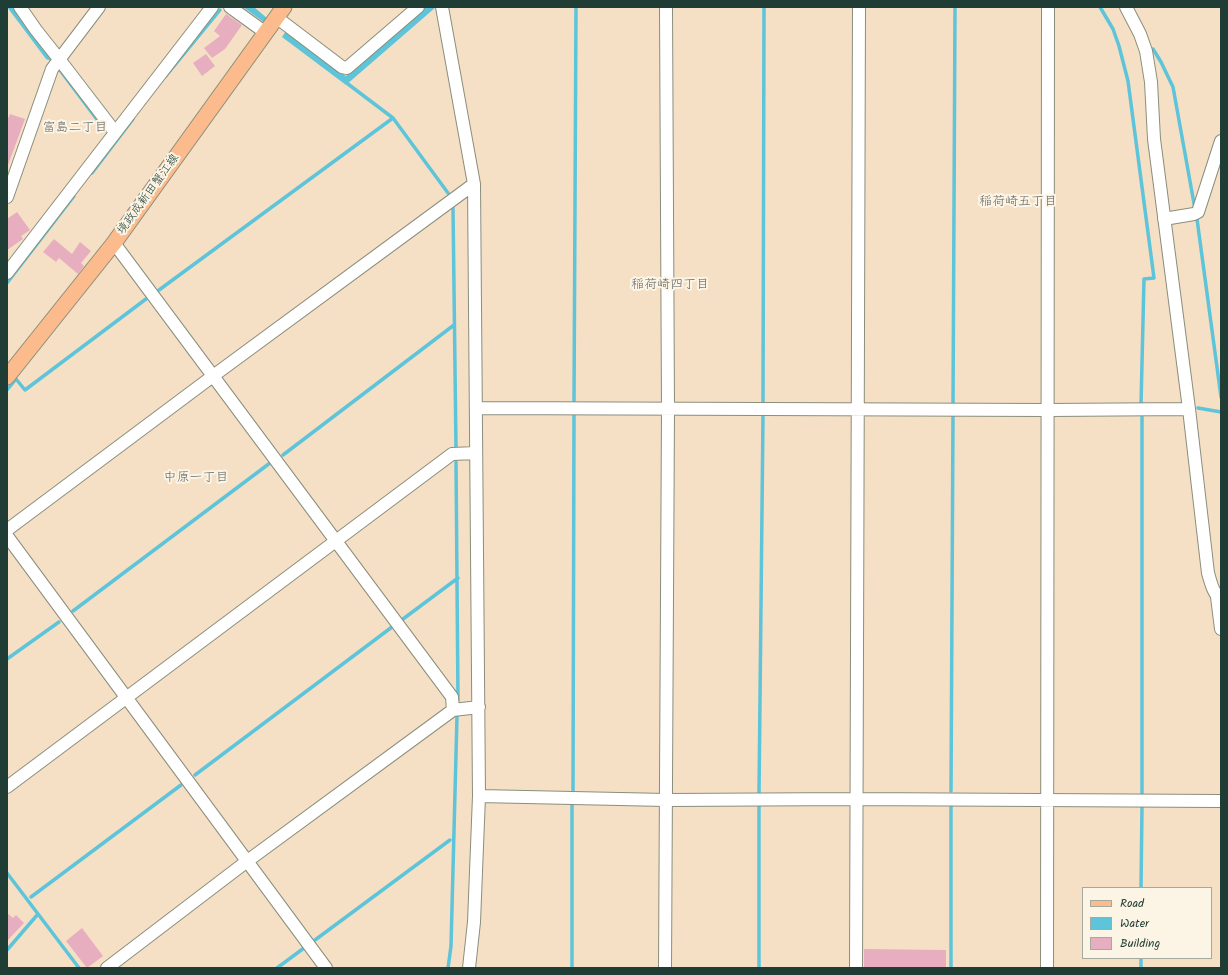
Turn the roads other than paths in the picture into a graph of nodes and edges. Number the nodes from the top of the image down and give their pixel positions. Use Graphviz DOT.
graph roads {
  1 [pos="20,7"];
  2 [pos="99,7"];
  3 [pos="212,7"];
  4 [pos="230,7"];
  5 [pos="418,7"];
  6 [pos="442,7"];
  7 [pos="666,7"];
  8 [pos="859,7"];
  9 [pos="1048,7"];
  10 [pos="1126,7"];
  11 [pos="280,12"];
  12 [pos="266,33"];
  13 [pos="57,63"];
  14 [pos="115,132"];
  15 [pos="1221,141"];
  16 [pos="474,184"];
  17 [pos="7,197"];
  18 [pos="1164,219"];
  19 [pos="114,243"];
  20 [pos="7,273"];
  21 [pos="213,376"];
  22 [pos="7,377"];
  23 [pos="476,408"];
  24 [pos="668,408"];
  25 [pos="858,409"];
  26 [pos="1189,409"];
  27 [pos="1048,410"];
  28 [pos="476,453"];
  29 [pos="7,530"];
  30 [pos="7,536"];
  31 [pos="335,540"];
  32 [pos="1219,598"];
  33 [pos="1221,629"];
  34 [pos="128,698"];
  35 [pos="479,707"];
  36 [pos="452,710"];
  37 [pos="7,788"];
  38 [pos="479,796"];
  39 [pos="856,799"];
  40 [pos="666,800"];
  41 [pos="1046,801"];
  42 [pos="1221,801"];
  43 [pos="246,862"];
  44 [pos="107,968"];
  45 [pos="326,968"];
  46 [pos="469,968"];
  47 [pos="666,968"];
  48 [pos="856,968"];
  49 [pos="1047,968"];
  1 -- 13 [label="street"];
  2 -- 13 [label="street"];
  3 -- 14 [label="street"];
  4 -- 12 [label="street"];
  5 -- 11 [label="street"];
  6 -- 16 [label="street"];
  7 -- 24 [label="street"];
  8 -- 25 [label="street"];
  9 -- 27 [label="street"];
  10 -- 18 [label="street"];
  11 -- 12 [label="main road, 境政成新田蟹江線"];
  12 -- 19 [label="main road, 境政成新田蟹江線"];
  13 -- 14 [label="street"];
  13 -- 17 [label="street"];
  14 -- 20 [label="street"];
  15 -- 18 [label="street"];
  16 -- 21 [label="street"];
  16 -- 23 [label="street"];
  18 -- 26 [label="street"];
  19 -- 21 [label="street"];
  19 -- 22 [label="main road, 境政成新田蟹江線"];
  21 -- 29 [label="street"];
  21 -- 31 [label="street"];
  23 -- 24 [label="street"];
  23 -- 28 [label="street"];
  24 -- 25 [label="street"];
  24 -- 40 [label="street"];
  25 -- 27 [label="street"];
  25 -- 39 [label="street"];
  26 -- 27 [label="street"];
  26 -- 32 [label="street"];
  27 -- 41 [label="street"];
  28 -- 31 [label="street"];
  28 -- 35 [label="street"];
  30 -- 34 [label="street"];
  31 -- 34 [label="street"];
  31 -- 36 [label="street"];
  32 -- 33 [label="street"];
  34 -- 37 [label="street"];
  34 -- 43 [label="street"];
  35 -- 36 [label="street"];
  35 -- 38 [label="street"];
  36 -- 43 [label="street"];
  38 -- 40 [label="street"];
  38 -- 46 [label="street"];
  39 -- 40 [label="street"];
  39 -- 41 [label="street"];
  39 -- 48 [label="street"];
  40 -- 47 [label="street"];
  41 -- 42 [label="street"];
  41 -- 49 [label="street"];
  43 -- 44 [label="street"];
  43 -- 45 [label="street"];
}
